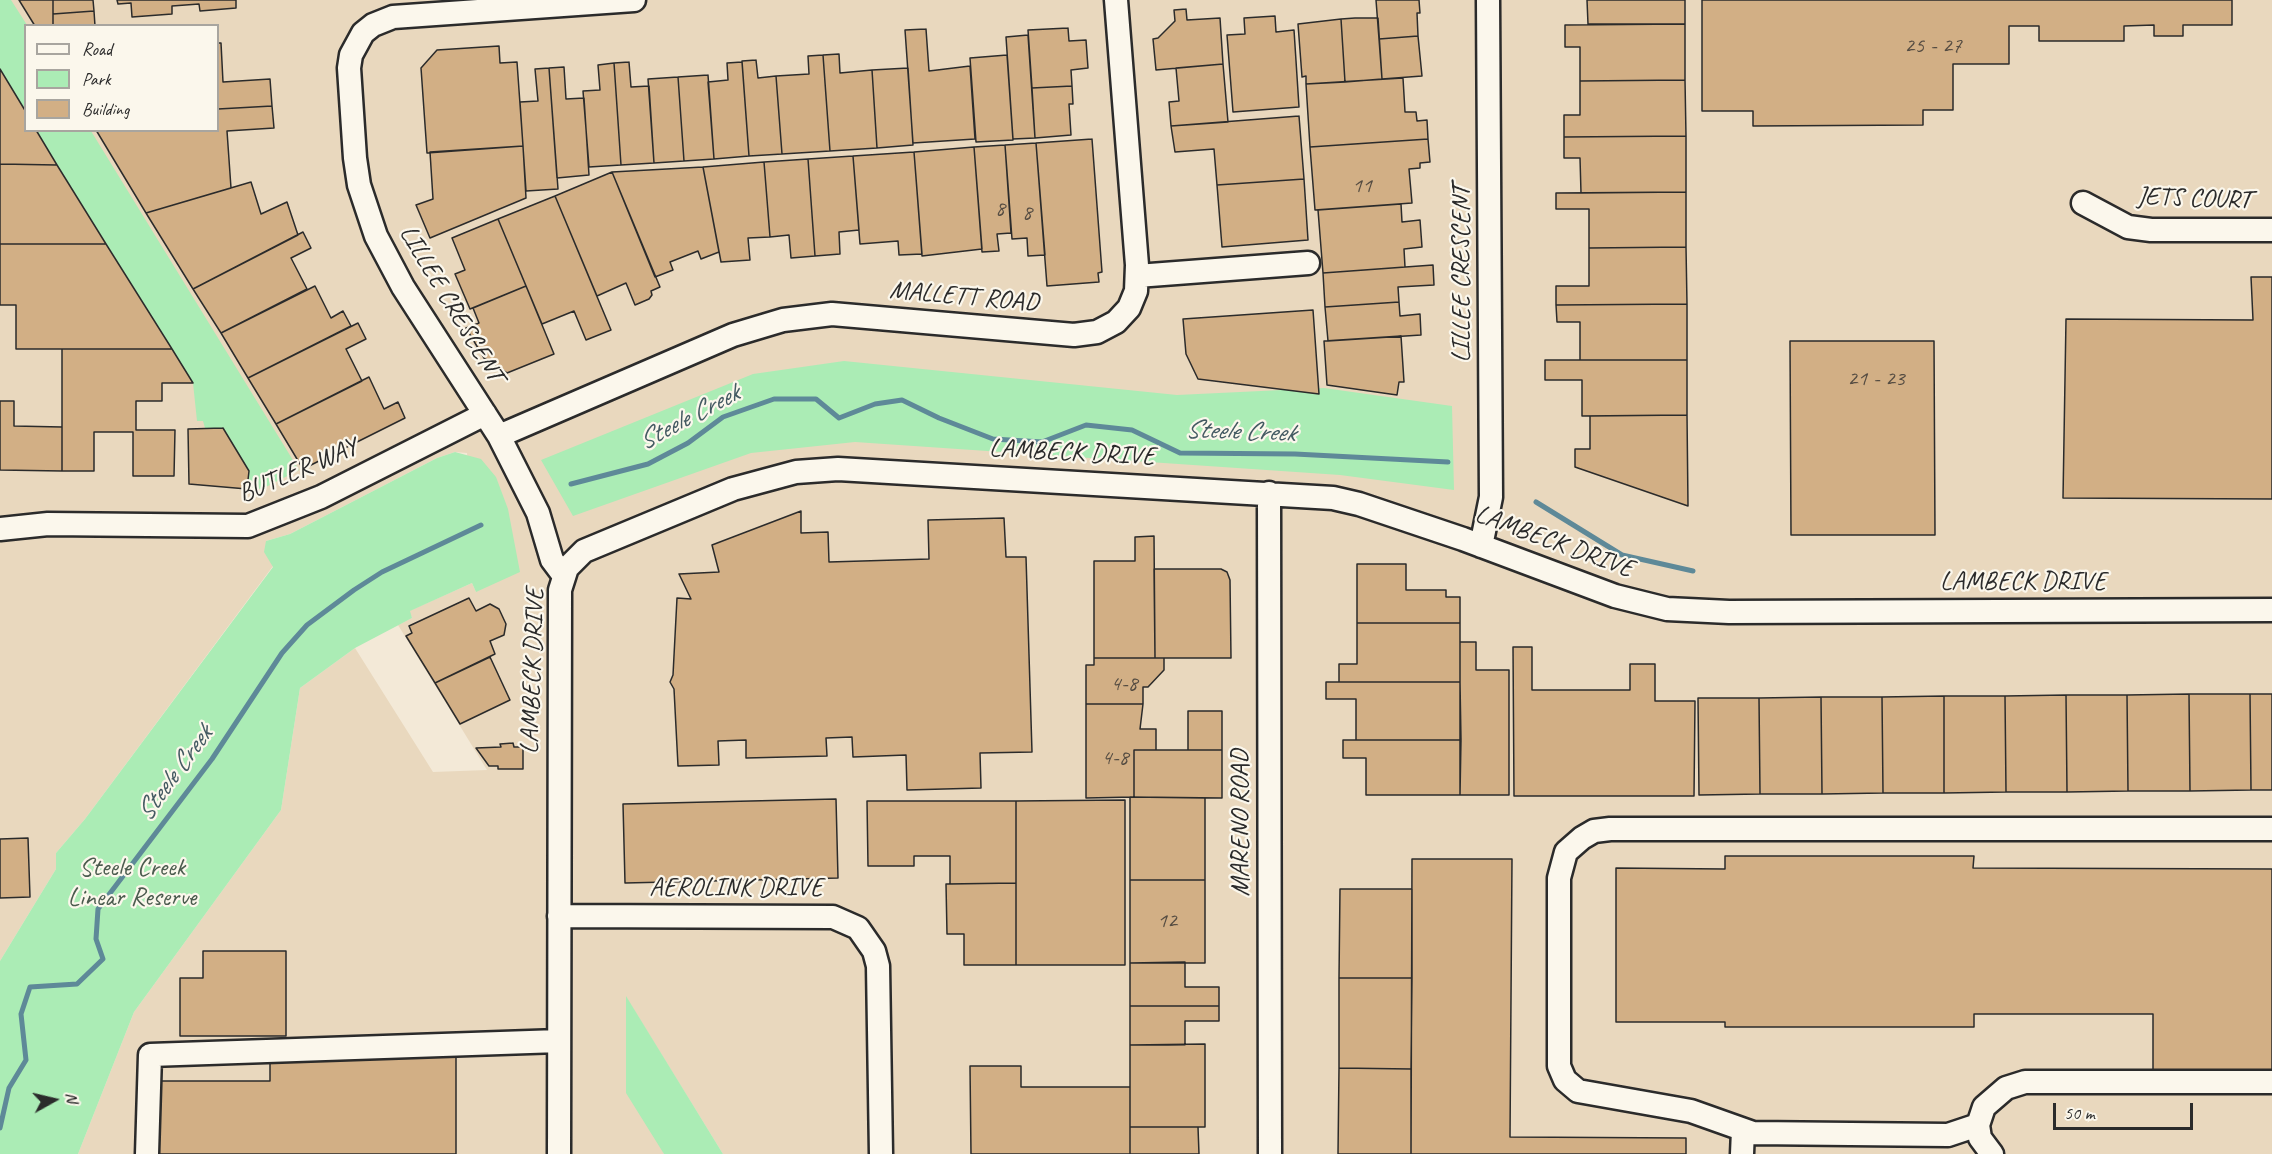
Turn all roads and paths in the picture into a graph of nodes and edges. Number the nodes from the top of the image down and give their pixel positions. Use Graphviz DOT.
graph roads {
  1 [pos="634,0"];
  2 [pos="1116,0"];
  3 [pos="1488,0"];
  4 [pos="2083,203"];
  5 [pos="2272,230"];
  6 [pos="1308,263"];
  7 [pos="1137,276"];
  8 [pos="485,414"];
  9 [pos="499,436"];
  10 [pos="1269,493"];
  11 [pos="0,516"];
  12 [pos="48,524"];
  13 [pos="0,529"];
  14 [pos="1481,546"];
  15 [pos="564,576"];
  16 [pos="2272,610"];
  17 [pos="2272,829"];
  18 [pos="559,916"];
  19 [pos="559,1041"];
  20 [pos="2272,1082"];
  21 [pos="1978,1125"];
  22 [pos="1743,1130"];
  23 [pos="147,1154"];
  24 [pos="560,1154"];
  25 [pos="881,1154"];
  26 [pos="1270,1154"];
  27 [pos="1742,1154"];
  28 [pos="1992,1154"];
  1 -- 8 [label="street, LILLEE CRESCENT"];
  2 -- 7 [label="street, MALLETT ROAD"];
  3 -- 14 [label="street, LILLEE CRESCENT"];
  4 -- 5 [label="street, JETS COURT"];
  6 -- 7 [label="street"];
  7 -- 9 [label="street, MALLETT ROAD"];
  8 -- 9 [label="street, LILLEE CRESCENT"];
  8 -- 12 [label="street, BUTLER WAY"];
  9 -- 15 [label="street, LILLEE CRESCENT"];
  10 -- 14 [label="street, LAMBECK DRIVE"];
  10 -- 15 [label="street, LAMBECK DRIVE"];
  10 -- 26 [label="street, MARENO ROAD"];
  11 -- 12 [label="street, BUTLER WAY"];
  12 -- 13 [label="street, BUTLER WAY"];
  14 -- 16 [label="street, LAMBECK DRIVE"];
  15 -- 18 [label="street, LAMBECK DRIVE"];
  17 -- 22 [label="street"];
  18 -- 19 [label="street, LAMBECK DRIVE"];
  18 -- 25 [label="street, AEROLINK DRIVE"];
  19 -- 23 [label="street"];
  19 -- 24 [label="street, LAMBECK DRIVE"];
  20 -- 21 [label="street"];
  21 -- 22 [label="street"];
  21 -- 28 [label="street"];
  22 -- 27 [label="street"];
}
